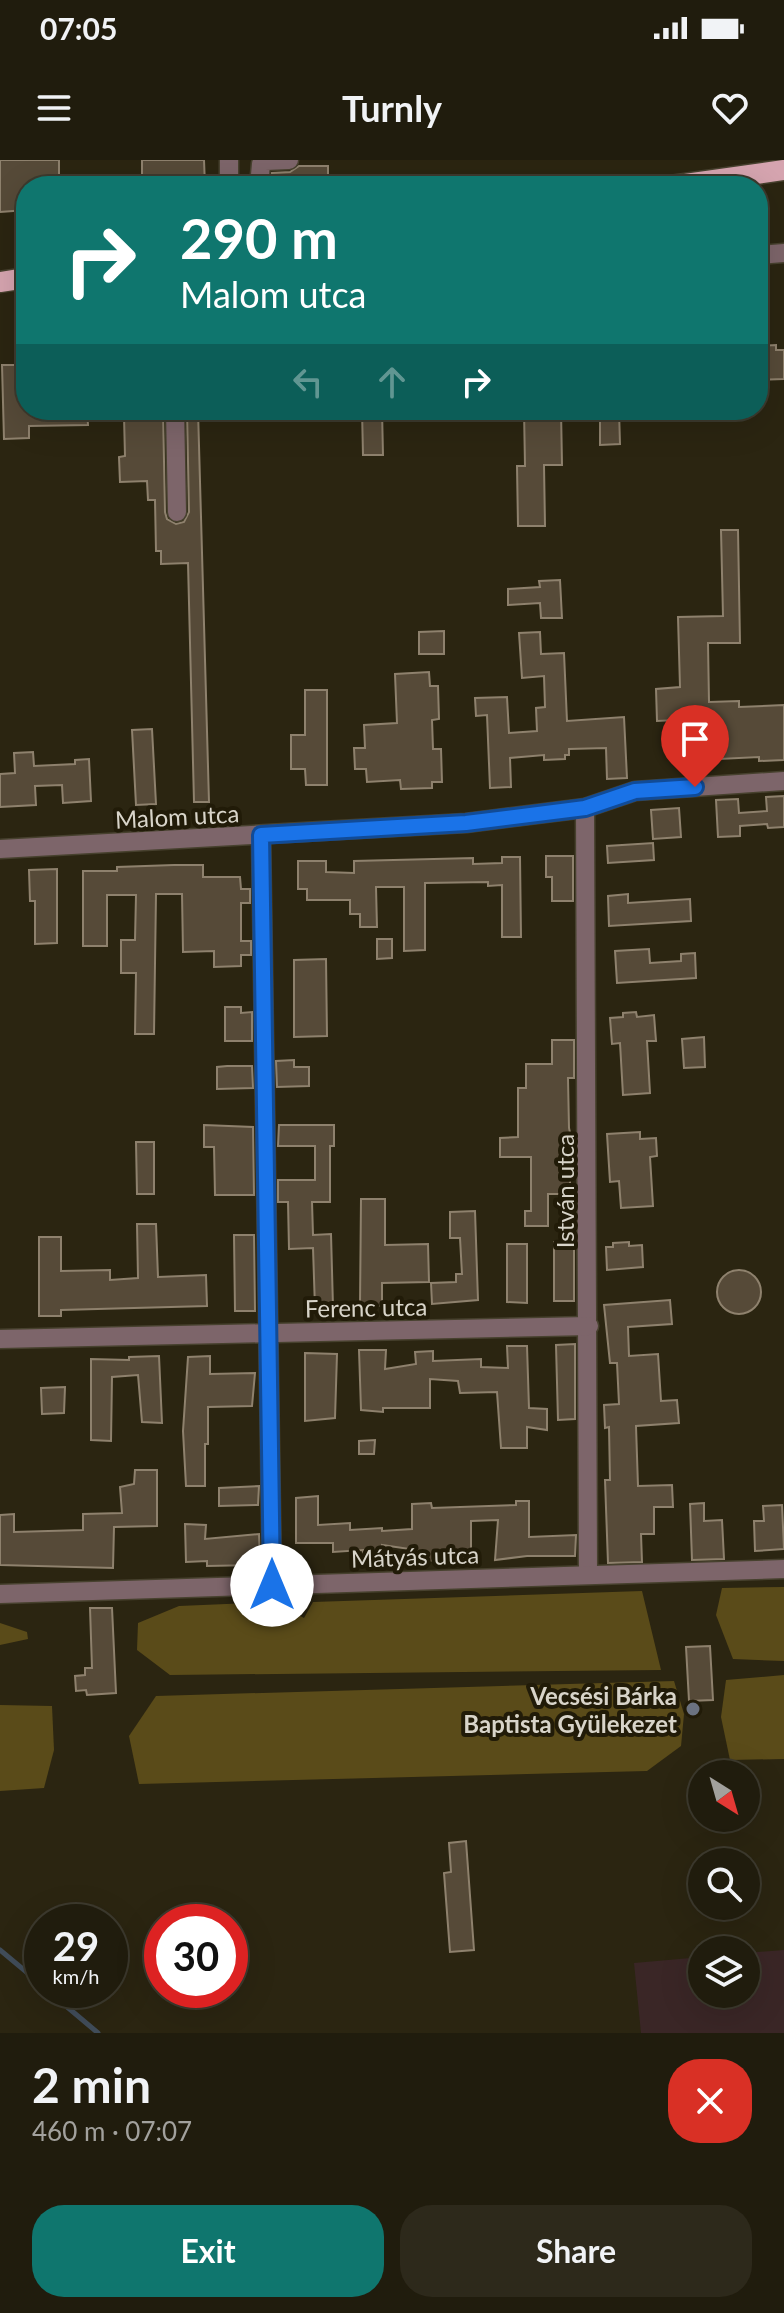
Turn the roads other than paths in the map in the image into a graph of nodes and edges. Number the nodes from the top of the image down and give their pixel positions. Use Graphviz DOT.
graph roads {
  1 [pos="289,160"];
  2 [pos="784,170"];
  3 [pos="260,176"];
  4 [pos="742,176"];
  5 [pos="175,420"];
  6 [pos="177,512"];
  7 [pos="784,781"];
  8 [pos="585,808"];
  9 [pos="261,835"];
  10 [pos="0,849"];
  11 [pos="589,1326"];
  12 [pos="270,1332"];
  13 [pos="0,1339"];
  14 [pos="784,1569"];
  15 [pos="588,1574"];
  16 [pos="272,1585"];
  17 [pos="0,1594"];
  1 -- 3 [label="street"];
  2 -- 4 [label="main road"];
  5 -- 6 [label="street"];
  7 -- 8 [label="street, Malom utca"];
  8 -- 9 [label="street, Malom utca"];
  8 -- 11 [label="street, István utca"];
  9 -- 10 [label="street, Malom utca"];
  9 -- 12 [label="street"];
  11 -- 12 [label="street, Ferenc utca"];
  11 -- 15 [label="street, István utca"];
  12 -- 13 [label="street, Ferenc utca"];
  12 -- 16 [label="street"];
  14 -- 15 [label="street, Mátyás utca"];
  15 -- 16 [label="street, Mátyás utca"];
  16 -- 17 [label="street, Mátyás utca"];
}
